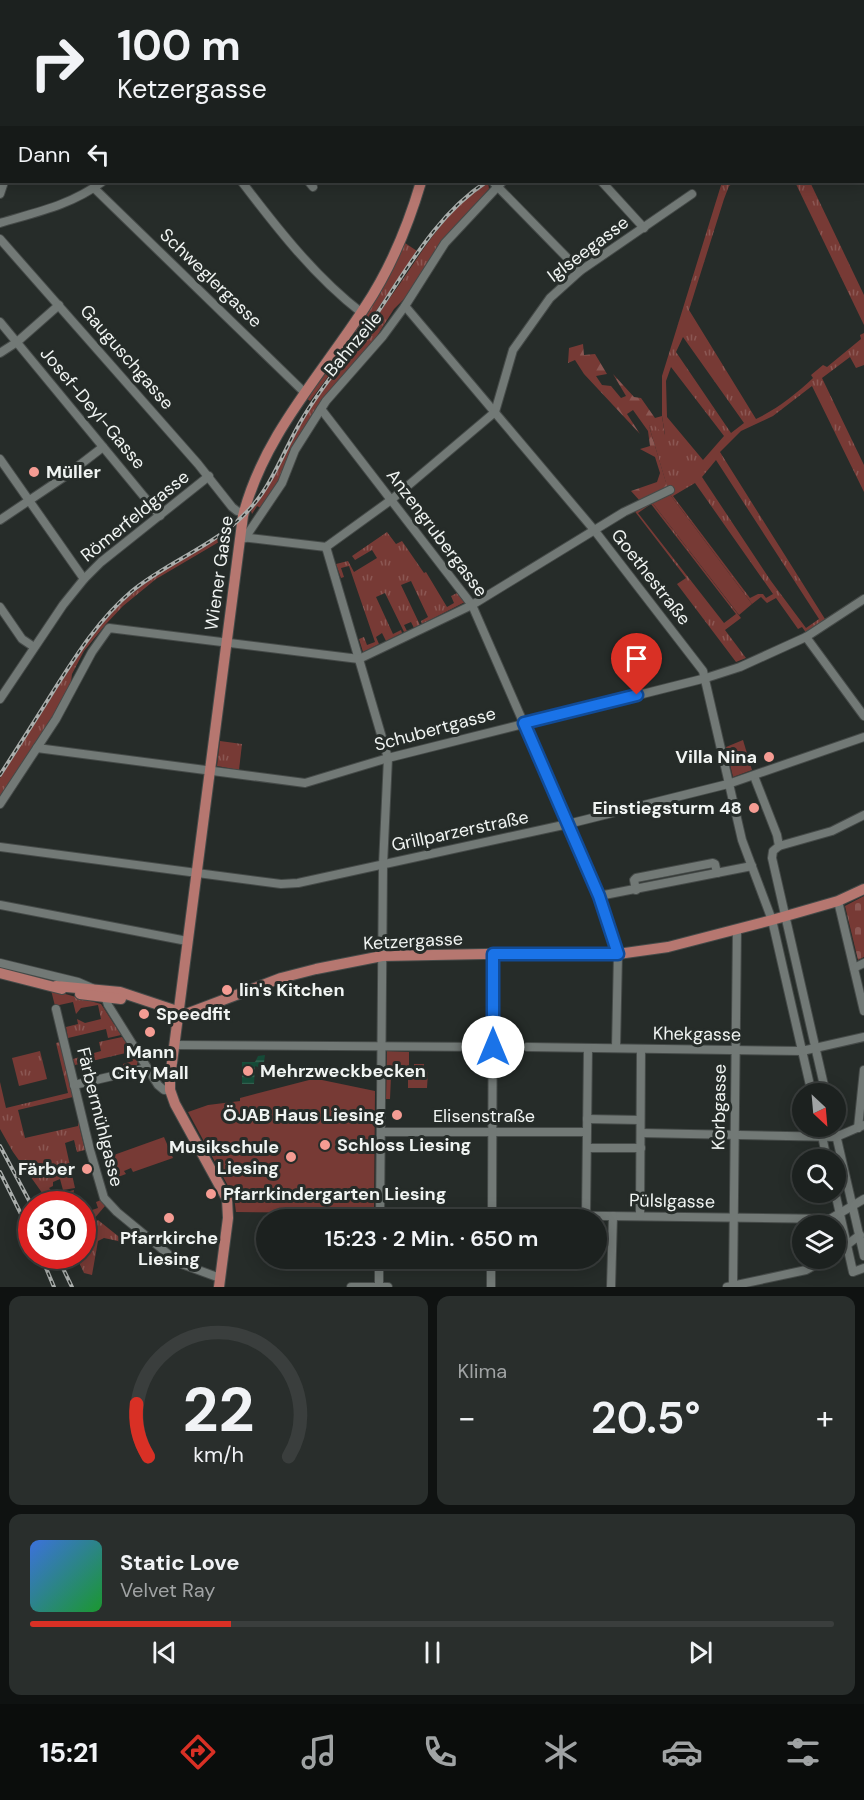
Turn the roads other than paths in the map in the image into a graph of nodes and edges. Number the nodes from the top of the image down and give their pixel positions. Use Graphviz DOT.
graph roads {
  1 [pos="101,183"];
  2 [pos="243,183"];
  3 [pos="421,183"];
  4 [pos="498,183"];
  5 [pos="603,183"];
  6 [pos="94,188"];
  7 [pos="692,194"];
  8 [pos="0,224"];
  9 [pos="644,228"];
  10 [pos="0,238"];
  11 [pos="580,271"];
  12 [pos="59,305"];
  13 [pos="405,306"];
  14 [pos="362,313"];
  15 [pos="0,322"];
  16 [pos="17,342"];
  17 [pos="0,353"];
  18 [pos="304,392"];
  19 [pos="321,409"];
  20 [pos="495,412"];
  21 [pos="103,447"];
  22 [pos="0,459"];
  23 [pos="209,477"];
  24 [pos="670,490"];
  25 [pos="29,500"];
  26 [pos="391,500"];
  27 [pos="245,509"];
  28 [pos="160,516"];
  29 [pos="0,520"];
  30 [pos="595,531"];
  31 [pos="243,537"];
  32 [pos="326,547"];
  33 [pos="84,579"];
  34 [pos="864,599"];
  35 [pos="472,605"];
  36 [pos="0,607"];
  37 [pos="806,637"];
  38 [pos="226,643"];
  39 [pos="34,647"];
  40 [pos="359,659"];
  41 [pos="706,678"];
  42 [pos="0,699"];
  43 [pos="864,716"];
  44 [pos="524,723"];
  45 [pos="864,737"];
  46 [pos="37,748"];
  47 [pos="388,758"];
  48 [pos="209,771"];
  49 [pos="754,776"];
  50 [pos="728,784"];
  51 [pos="0,804"];
  52 [pos="864,815"];
  53 [pos="568,824"];
  54 [pos="779,846"];
  55 [pos="0,847"];
  56 [pos="383,865"];
  57 [pos="752,866"];
  58 [pos="196,872"];
  59 [pos="864,889"];
  60 [pos="599,896"];
  61 [pos="838,901"];
  62 [pos="0,905"];
  63 [pos="785,917"];
  64 [pos="772,920"];
  65 [pos="737,929"];
  66 [pos="187,941"];
  67 [pos="493,954"];
  68 [pos="618,954"];
  69 [pos="382,956"];
  70 [pos="0,963"];
  71 [pos="864,963"];
  72 [pos="854,968"];
  73 [pos="0,973"];
  74 [pos="101,992"];
  75 [pos="56,1009"];
  76 [pos="864,1011"];
  77 [pos="178,1012"];
  78 [pos="864,1037"];
  79 [pos="174,1045"];
  80 [pos="381,1046"];
  81 [pos="493,1047"];
  82 [pos="527,1047"];
  83 [pos="588,1048"];
  84 [pos="616,1048"];
  85 [pos="641,1049"];
  86 [pos="815,1049"];
  87 [pos="736,1051"];
  88 [pos="802,1052"];
  89 [pos="147,1068"];
  90 [pos="864,1070"];
  91 [pos="809,1083"];
  92 [pos="823,1083"];
  93 [pos="74,1085"];
  94 [pos="166,1089"];
  95 [pos="587,1119"];
  96 [pos="640,1120"];
  97 [pos="861,1126"];
  98 [pos="381,1132"];
  99 [pos="491,1132"];
  100 [pos="587,1132"];
  101 [pos="641,1133"];
  102 [pos="846,1133"];
  103 [pos="735,1135"];
  104 [pos="792,1136"];
  105 [pos="822,1137"];
  106 [pos="836,1137"];
  107 [pos="586,1148"];
  108 [pos="640,1148"];
  109 [pos="825,1149"];
  110 [pos="864,1198"];
  111 [pos="837,1203"];
  112 [pos="852,1205"];
  113 [pos="380,1209"];
  114 [pos="492,1209"];
  115 [pos="586,1209"];
  116 [pos="839,1212"];
  117 [pos="607,1216"];
  118 [pos="613,1216"];
  119 [pos="640,1216"];
  120 [pos="733,1218"];
  121 [pos="860,1235"];
  122 [pos="848,1245"];
  123 [pos="864,1256"];
  124 [pos="864,1268"];
  125 [pos="379,1269"];
  126 [pos="491,1269"];
  127 [pos="808,1269"];
  128 [pos="220,1283"];
  129 [pos="379,1286"];
  130 [pos="730,1286"];
  131 [pos="351,1287"];
  132 [pos="388,1287"];
  133 [pos="491,1287"];
  134 [pos="611,1287"];
  1 -- 6 [label="street"];
  2 -- 14 [label="street"];
  3 -- 14 [label="main road, Wiener Gasse"];
  4 -- 11 [label="street"];
  4 -- 13 [label="street, Bahnzeile"];
  5 -- 9 [label="street"];
  6 -- 8 [label="street"];
  6 -- 18 [label="street, Schweglergasse"];
  7 -- 9 [label="street, Iglseegasse"];
  9 -- 11 [label="street, Iglseegasse"];
  10 -- 12 [label="street, Gauguschgasse"];
  11 -- 20 [label="street, Iglseegasse"];
  12 -- 16 [label="street"];
  12 -- 23 [label="street, Gauguschgasse"];
  13 -- 19 [label="street, Bahnzeile"];
  13 -- 20 [label="street, Goethestraße"];
  14 -- 18 [label="main road, Wiener Gasse"];
  15 -- 16 [label="street, Josef-Deyl-Gasse"];
  16 -- 17 [label="street"];
  16 -- 21 [label="street, Josef-Deyl-Gasse"];
  18 -- 27 [label="main road, Wiener Gasse"];
  19 -- 26 [label="street, Anzengrubergasse"];
  19 -- 31 [label="street, Bahnzeile"];
  20 -- 26 [label="street"];
  20 -- 30 [label="street, Goethestraße"];
  21 -- 25 [label="street"];
  21 -- 28 [label="street, Josef-Deyl-Gasse"];
  22 -- 25 [label="street"];
  23 -- 27 [label="street, Gauguschgasse"];
  23 -- 28 [label="street, Römerfeldgasse"];
  24 -- 30 [label="street"];
  25 -- 29 [label="street"];
  25 -- 33 [label="street"];
  26 -- 32 [label="street"];
  26 -- 35 [label="street, Anzengrubergasse"];
  27 -- 31 [label="main road, Wiener Gasse"];
  28 -- 33 [label="street, Römerfeldgasse"];
  30 -- 35 [label="street"];
  30 -- 41 [label="street, Goethestraße"];
  31 -- 32 [label="street"];
  31 -- 38 [label="main road, Wiener Gasse"];
  32 -- 40 [label="street"];
  33 -- 39 [label="street, Römerfeldgasse"];
  34 -- 37 [label="street, Schubertgasse"];
  35 -- 40 [label="street"];
  35 -- 44 [label="street, Anzengrubergasse"];
  36 -- 39 [label="street"];
  37 -- 41 [label="street, Schubertgasse"];
  37 -- 43 [label="street"];
  38 -- 40 [label="street"];
  38 -- 46 [label="street"];
  38 -- 48 [label="main road, Wiener Gasse"];
  39 -- 42 [label="street, Römerfeldgasse"];
  40 -- 47 [label="street"];
  41 -- 44 [label="street, Schubertgasse"];
  41 -- 50 [label="street, Goethestraße"];
  44 -- 47 [label="street, Schubertgasse"];
  44 -- 53 [label="street, Anzengrubergasse"];
  45 -- 49 [label="street, Grillparzerstraße"];
  46 -- 48 [label="street, Schubertgasse"];
  46 -- 51 [label="street"];
  47 -- 48 [label="street, Schubertgasse"];
  47 -- 56 [label="street"];
  48 -- 58 [label="main road, Wiener Gasse"];
  49 -- 50 [label="street, Grillparzerstraße"];
  49 -- 54 [label="street"];
  50 -- 53 [label="street, Grillparzerstraße"];
  50 -- 57 [label="street, Goethestraße"];
  52 -- 54 [label="street"];
  53 -- 56 [label="street, Grillparzerstraße"];
  53 -- 60 [label="street, Anzengrubergasse"];
  54 -- 63 [label="street"];
  55 -- 58 [label="street, Grillparzerstraße"];
  56 -- 58 [label="street, Grillparzerstraße"];
  56 -- 69 [label="street"];
  57 -- 60 [label="street"];
  57 -- 64 [label="street, Goethestraße"];
  58 -- 66 [label="main road, Wiener Gasse"];
  59 -- 61 [label="main road, Ketzergasse"];
  60 -- 68 [label="street, Anzengrubergasse"];
  61 -- 63 [label="main road, Ketzergasse"];
  61 -- 72 [label="street"];
  62 -- 66 [label="street"];
  63 -- 64 [label="main road, Ketzergasse"];
  63 -- 86 [label="street"];
  64 -- 65 [label="main road, Ketzergasse"];
  64 -- 88 [label="street, Goethestraße"];
  65 -- 68 [label="main road, Ketzergasse"];
  65 -- 87 [label="street, Korbgasse"];
  66 -- 77 [label="main road, Wiener Gasse"];
  67 -- 68 [label="main road, Ketzergasse"];
  67 -- 69 [label="main road, Ketzergasse"];
  67 -- 81 [label="street"];
  68 -- 84 [label="street, Anzengrubergasse"];
  69 -- 77 [label="main road, Ketzergasse"];
  69 -- 80 [label="street"];
  70 -- 74 [label="street, Ketzergasse"];
  71 -- 72 [label="street"];
  72 -- 76 [label="street"];
  73 -- 74 [label="main road, Ketzergasse"];
  74 -- 77 [label="main road, Ketzergasse"];
  74 -- 89 [label="street"];
  75 -- 93 [label="street, Färbermühlgasse"];
  77 -- 79 [label="main road, Wiener Gasse"];
  78 -- 86 [label="street, Khekgasse"];
  79 -- 80 [label="street"];
  79 -- 94 [label="main road, Wiener Gasse"];
  80 -- 81 [label="street"];
  80 -- 98 [label="street"];
  81 -- 99 [label="street"];
  82 -- 83 [label="street, Khekgasse"];
  83 -- 84 [label="street, Khekgasse"];
  83 -- 95 [label="street"];
  84 -- 85 [label="street, Khekgasse"];
  85 -- 87 [label="street, Khekgasse"];
  85 -- 96 [label="street"];
  86 -- 88 [label="street, Khekgasse"];
  86 -- 92 [label="street"];
  87 -- 88 [label="street, Khekgasse"];
  87 -- 103 [label="street, Korbgasse"];
  88 -- 91 [label="street, Goethestraße"];
  89 -- 93 [label="street"];
  89 -- 94 [label="street"];
  90 -- 97 [label="street"];
  93 -- 128 [label="street, Färbermühlgasse"];
  94 -- 128 [label="main road"];
  95 -- 96 [label="street"];
  95 -- 100 [label="street"];
  96 -- 101 [label="street"];
  97 -- 102 [label="street"];
  98 -- 99 [label="street, Elisenstraße"];
  98 -- 113 [label="street"];
  99 -- 100 [label="street, Elisenstraße"];
  99 -- 114 [label="street"];
  100 -- 107 [label="street"];
  101 -- 103 [label="street"];
  101 -- 108 [label="street"];
  103 -- 104 [label="street"];
  103 -- 120 [label="street, Korbgasse"];
  105 -- 109 [label="street"];
  106 -- 112 [label="street"];
  107 -- 108 [label="street"];
  107 -- 115 [label="street"];
  108 -- 119 [label="street"];
  110 -- 112 [label="street, Pülslgasse"];
  111 -- 116 [label="street"];
  112 -- 116 [label="street, Pülslgasse"];
  112 -- 121 [label="street"];
  116 -- 120 [label="street, Pülslgasse"];
  116 -- 122 [label="street"];
  117 -- 118 [label="street, Pülslgasse"];
  118 -- 119 [label="street, Pülslgasse"];
  118 -- 134 [label="street"];
  119 -- 120 [label="street, Pülslgasse"];
  120 -- 130 [label="street, Korbgasse"];
  121 -- 122 [label="street"];
  121 -- 123 [label="street"];
  122 -- 124 [label="street"];
  125 -- 129 [label="street"];
  126 -- 133 [label="street"];
  127 -- 130 [label="street"];
  129 -- 131 [label="street"];
  129 -- 132 [label="street"];
}
